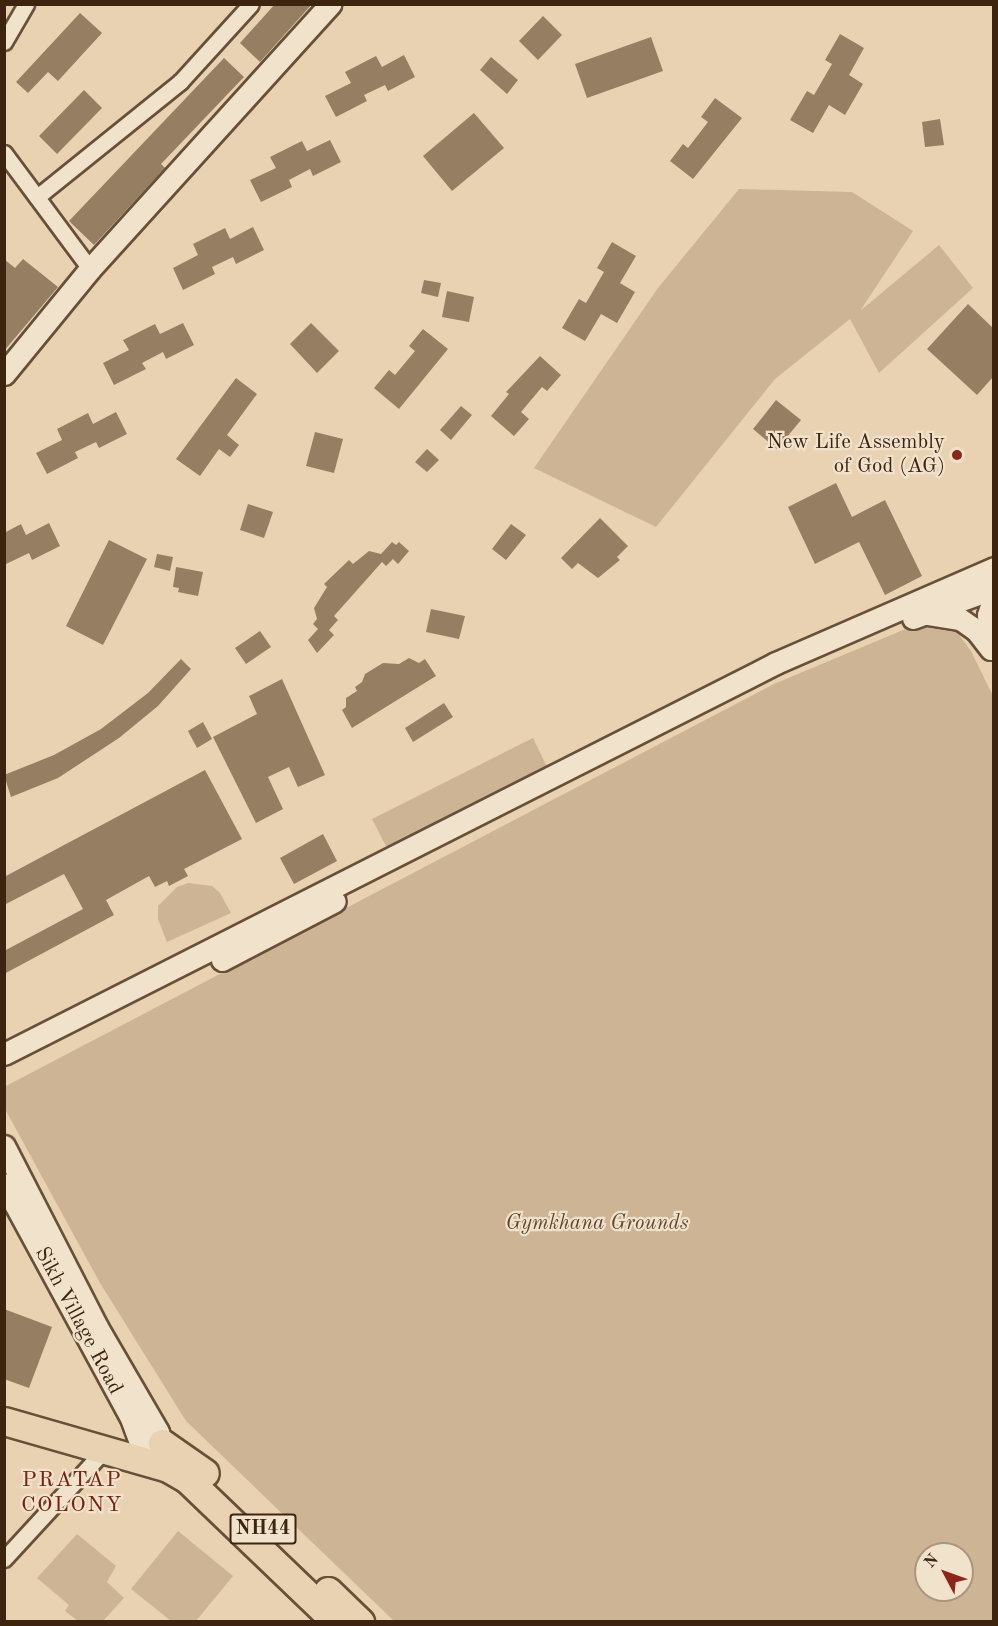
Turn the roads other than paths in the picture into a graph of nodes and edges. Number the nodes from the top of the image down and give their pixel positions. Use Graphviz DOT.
graph roads {
  1 [pos="26,4"];
  2 [pos="251,4"];
  3 [pos="330,4"];
  4 [pos="4,42"];
  5 [pos="4,153"];
  6 [pos="37,197"];
  7 [pos="90,269"];
  8 [pos="4,374"];
  9 [pos="993,568"];
  10 [pos="993,588"];
  11 [pos="959,592"];
  12 [pos="993,596"];
  13 [pos="925,613"];
  14 [pos="992,652"];
  15 [pos="4,1054"];
  16 [pos="4,1067"];
  17 [pos="4,1146"];
  18 [pos="4,1184"];
  19 [pos="4,1421"];
  20 [pos="106,1448"];
  21 [pos="158,1457"];
  22 [pos="4,1559"];
  23 [pos="336,1622"];
  24 [pos="360,1622"];
  1 -- 4 [label="street"];
  2 -- 6 [label="street"];
  3 -- 7 [label="main road"];
  5 -- 6 [label="street"];
  6 -- 7 [label="street"];
  7 -- 8 [label="main road"];
  9 -- 11 [label="main road"];
  10 -- 11 [label="main road"];
  11 -- 13 [label="main road"];
  11 -- 15 [label="main road"];
  12 -- 14 [label="main road"];
  13 -- 14 [label="main road"];
  13 -- 16 [label="main road"];
  17 -- 21 [label="main road"];
  18 -- 21 [label="main road, Sikh Village Road"];
  19 -- 20 [label="highway, NH44"];
  20 -- 21 [label="highway, NH44"];
  20 -- 22 [label="street"];
  21 -- 23 [label="highway, NH44"];
  21 -- 24 [label="highway, NH44"];
}
